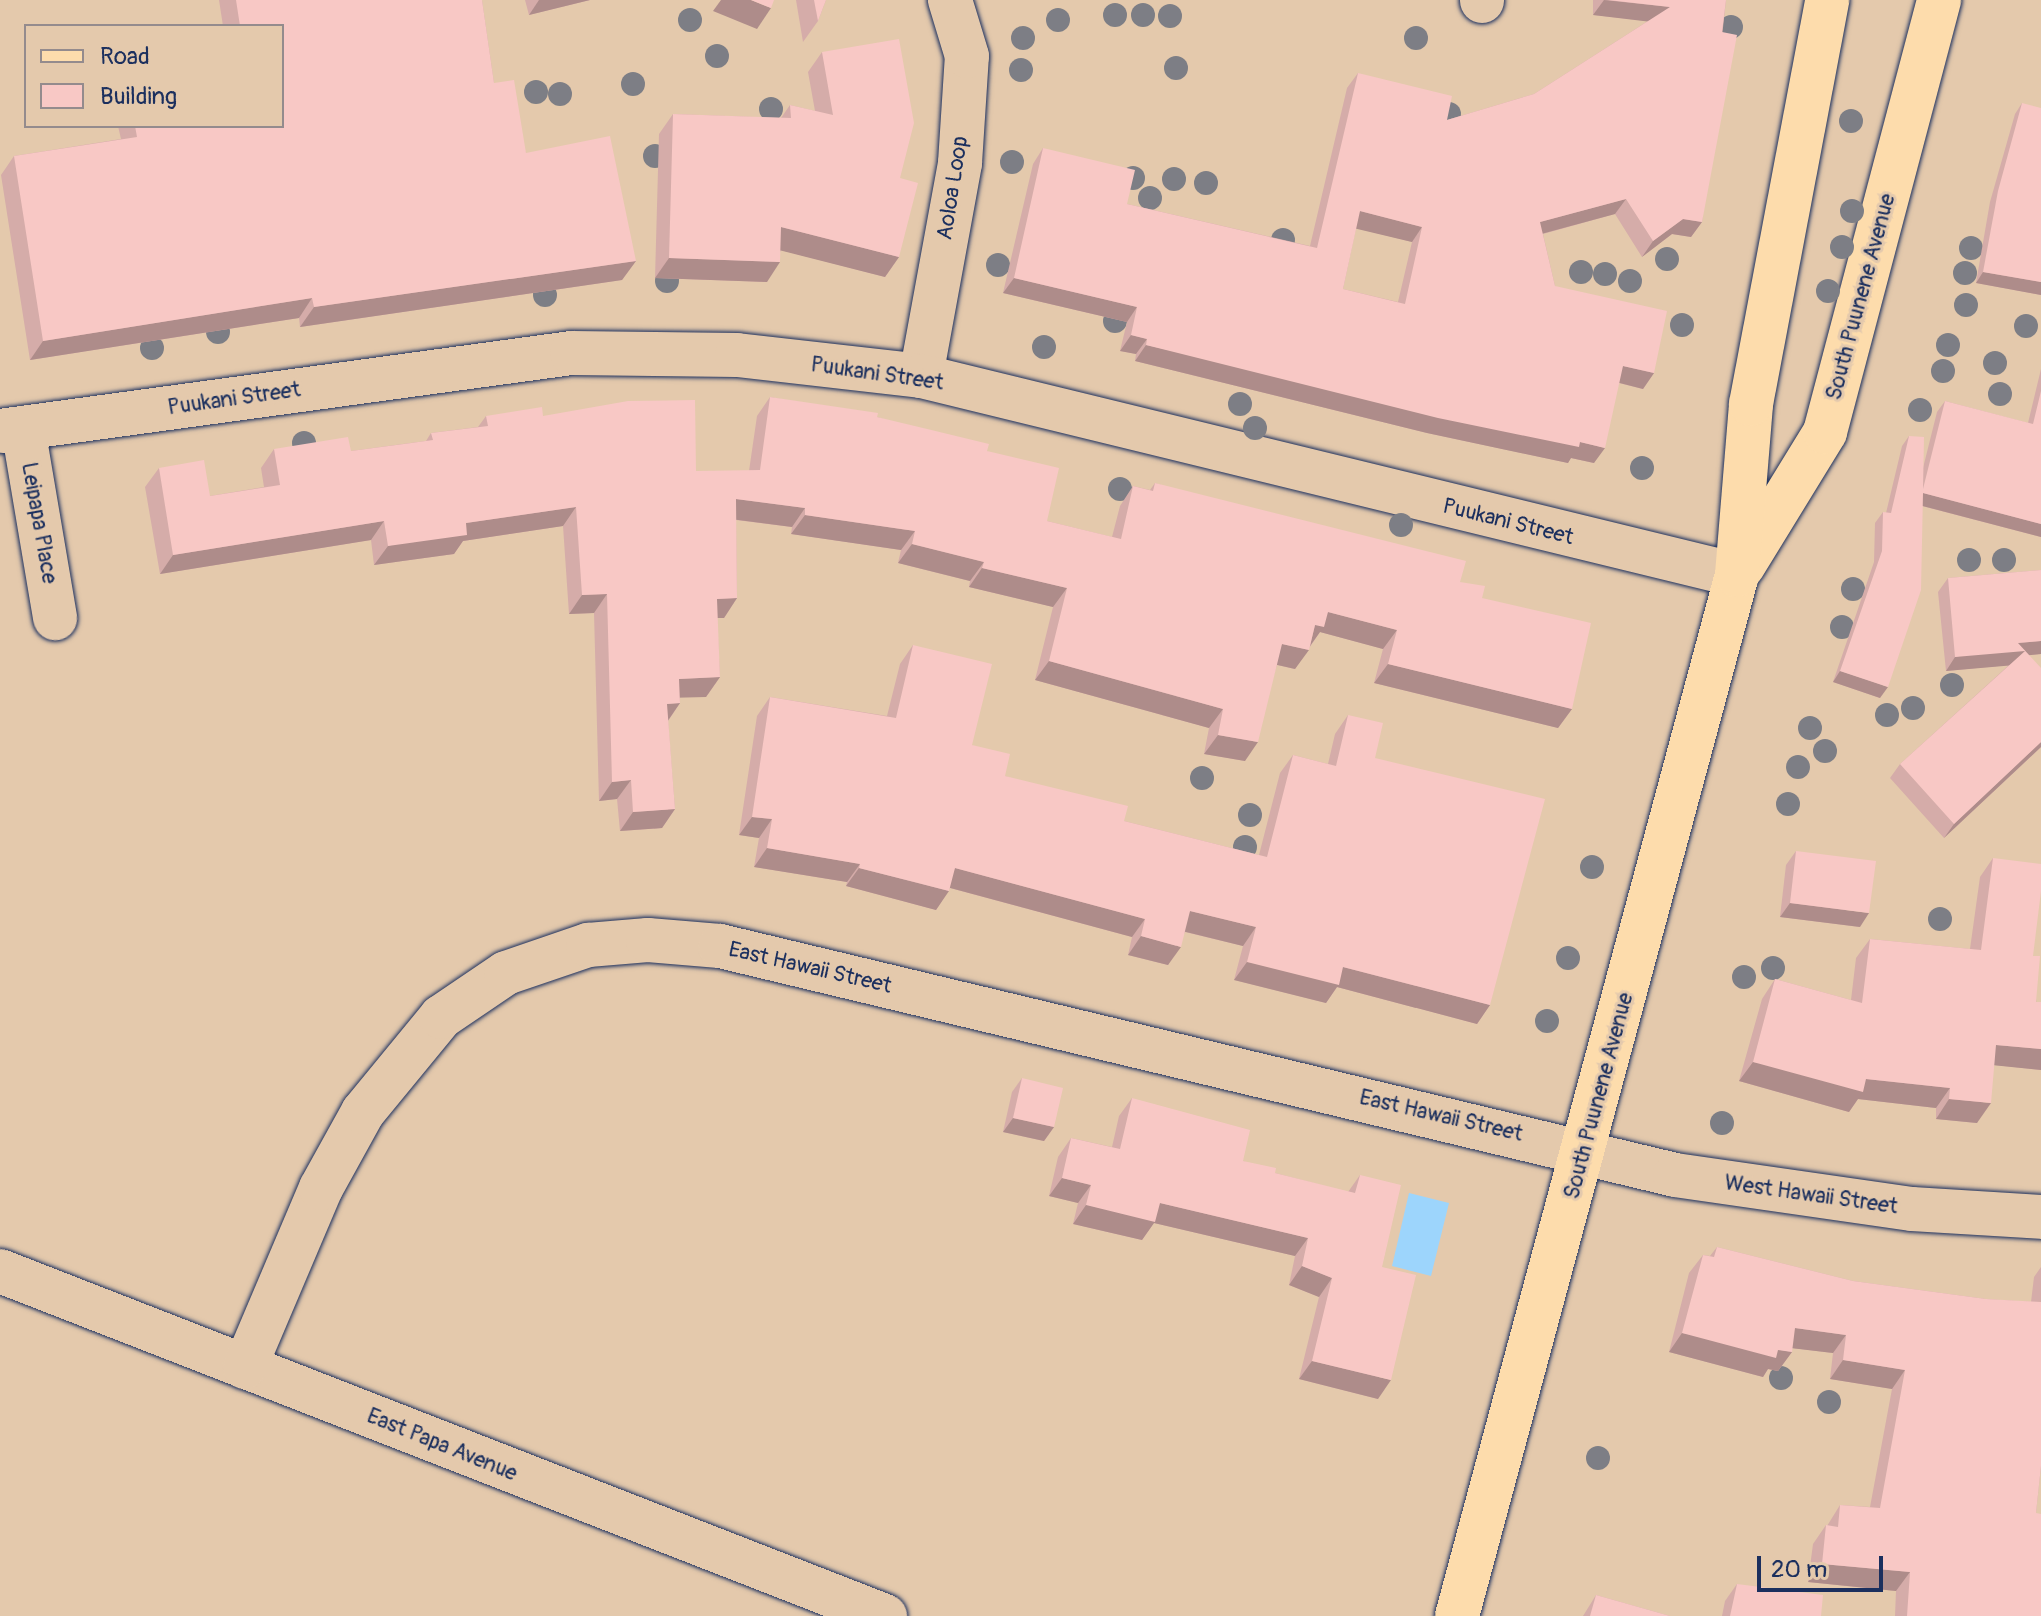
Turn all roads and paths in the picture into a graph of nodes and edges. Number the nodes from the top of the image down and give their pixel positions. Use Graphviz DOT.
graph roads {
  1 [pos="950,0"];
  2 [pos="1827,0"];
  3 [pos="1939,0"];
  4 [pos="921,376"];
  5 [pos="12,429"];
  6 [pos="1737,575"];
  7 [pos="55,618"];
  8 [pos="1584,1153"];
  9 [pos="2041,1217"];
  10 [pos="0,1271"];
  11 [pos="245,1367"];
  12 [pos="885,1616"];
  13 [pos="1457,1616"];
  1 -- 4 [label="street, Aoloa Loop"];
  2 -- 6 [label="main road, South Puunene Avenue"];
  3 -- 6 [label="main road, South Puunene Avenue"];
  4 -- 5 [label="street, Puukani Street"];
  4 -- 6 [label="street, Puukani Street"];
  5 -- 7 [label="street, Leipapa Place"];
  6 -- 8 [label="main road, South Puunene Avenue"];
  8 -- 9 [label="street, West Hawaii Street"];
  8 -- 11 [label="street, East Hawaii Street"];
  8 -- 13 [label="main road, South Puunene Avenue"];
  10 -- 11 [label="street, East Papa Avenue"];
  11 -- 12 [label="street, East Papa Avenue"];
}
